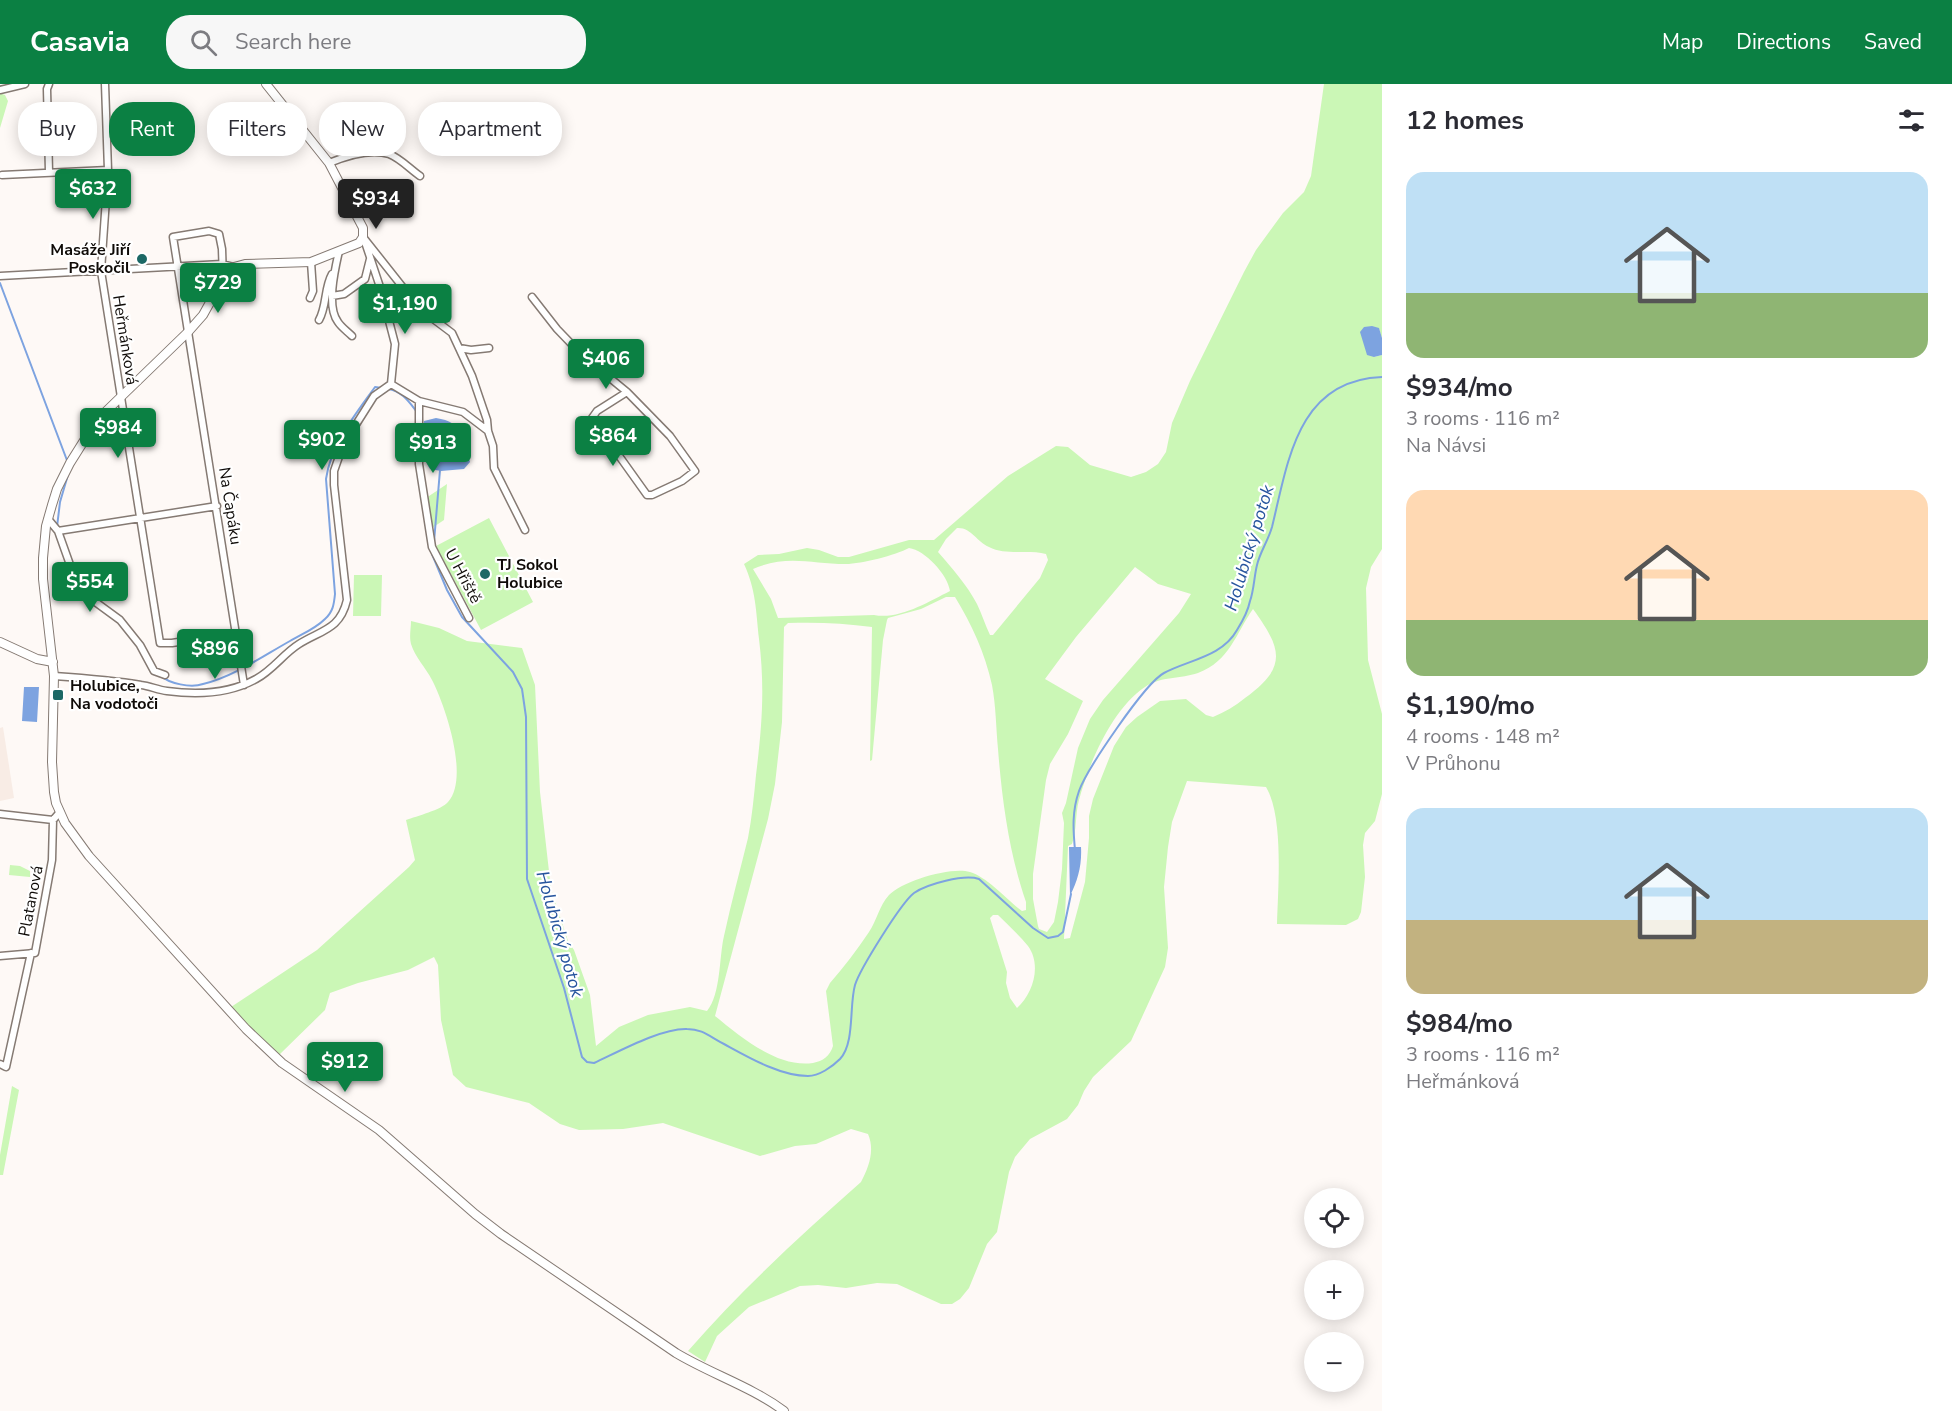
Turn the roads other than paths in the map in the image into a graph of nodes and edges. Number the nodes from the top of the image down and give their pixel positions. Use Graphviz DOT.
graph roads {
  1 [pos="25,84"];
  2 [pos="49,84"];
  3 [pos="105,84"];
  4 [pos="266,84"];
  5 [pos="0,90"];
  6 [pos="329,163"];
  7 [pos="108,170"];
  8 [pos="49,172"];
  9 [pos="2,175"];
  10 [pos="420,176"];
  11 [pos="363,237"];
  12 [pos="339,251"];
  13 [pos="370,255"];
  14 [pos="311,262"];
  15 [pos="222,264"];
  16 [pos="178,267"];
  17 [pos="234,267"];
  18 [pos="101,271"];
  19 [pos="334,271"];
  20 [pos="0,276"];
  21 [pos="222,279"];
  22 [pos="332,296"];
  23 [pos="532,297"];
  24 [pos="310,298"];
  25 [pos="320,320"];
  26 [pos="188,332"];
  27 [pos="352,336"];
  28 [pos="459,348"];
  29 [pos="489,348"];
  30 [pos="391,384"];
  31 [pos="627,392"];
  32 [pos="120,396"];
  33 [pos="419,401"];
  34 [pos="488,431"];
  35 [pos="217,506"];
  36 [pos="48,519"];
  37 [pos="140,520"];
  38 [pos="525,530"];
  39 [pos="58,531"];
  40 [pos="470,618"];
  41 [pos="236,633"];
  42 [pos="0,642"];
  43 [pos="53,662"];
  44 [pos="165,675"];
  45 [pos="54,676"];
  46 [pos="244,685"];
  47 [pos="60,812"];
  48 [pos="0,814"];
  49 [pos="53,820"];
  50 [pos="30,953"];
  51 [pos="0,956"];
  52 [pos="0,1064"];
  53 [pos="784,1411"];
  1 -- 5 [label="street"];
  2 -- 8 [label="street"];
  3 -- 7 [label="street, Heřmánková"];
  4 -- 6 [label="street"];
  6 -- 10 [label="street"];
  6 -- 11 [label="street"];
  7 -- 8 [label="street"];
  7 -- 18 [label="street, Heřmánková"];
  8 -- 9 [label="street"];
  11 -- 12 [label="street"];
  11 -- 13 [label="street"];
  11 -- 28 [label="street"];
  12 -- 14 [label="street"];
  12 -- 19 [label="street"];
  13 -- 22 [label="street"];
  13 -- 30 [label="street"];
  14 -- 17 [label="street"];
  14 -- 24 [label="street"];
  15 -- 16 [label="street"];
  15 -- 16 [label="street, Na Čapáku"];
  15 -- 17 [label="street"];
  15 -- 21 [label="street"];
  16 -- 18 [label="street"];
  16 -- 26 [label="street, Na Čapáku"];
  17 -- 21 [label="street"];
  18 -- 20 [label="street"];
  18 -- 32 [label="street, Heřmánková"];
  19 -- 22 [label="street"];
  19 -- 25 [label="street"];
  21 -- 26 [label="street"];
  22 -- 27 [label="street"];
  23 -- 31 [label="street"];
  26 -- 32 [label="street"];
  26 -- 35 [label="street, Na Čapáku"];
  28 -- 29 [label="street"];
  28 -- 34 [label="street"];
  30 -- 33 [label="street"];
  30 -- 46 [label="street"];
  31 -- 31 [label="street"];
  32 -- 36 [label="street"];
  32 -- 37 [label="street, Heřmánková"];
  33 -- 34 [label="street"];
  33 -- 40 [label="street, U Hřiště"];
  34 -- 38 [label="street"];
  35 -- 37 [label="street"];
  35 -- 41 [label="street, Na Čapáku"];
  36 -- 39 [label="street"];
  36 -- 43 [label="street"];
  37 -- 39 [label="street"];
  37 -- 41 [label="street, Heřmánková"];
  39 -- 44 [label="street"];
  41 -- 46 [label="street, Na Čapáku"];
  42 -- 43 [label="street"];
  43 -- 45 [label="street"];
  45 -- 46 [label="street"];
  45 -- 47 [label="street"];
  47 -- 49 [label="street"];
  47 -- 53 [label="street"];
  48 -- 49 [label="street"];
  49 -- 50 [label="street, Platanová"];
  50 -- 51 [label="street, Platanová"];
  50 -- 52 [label="street"];
}
